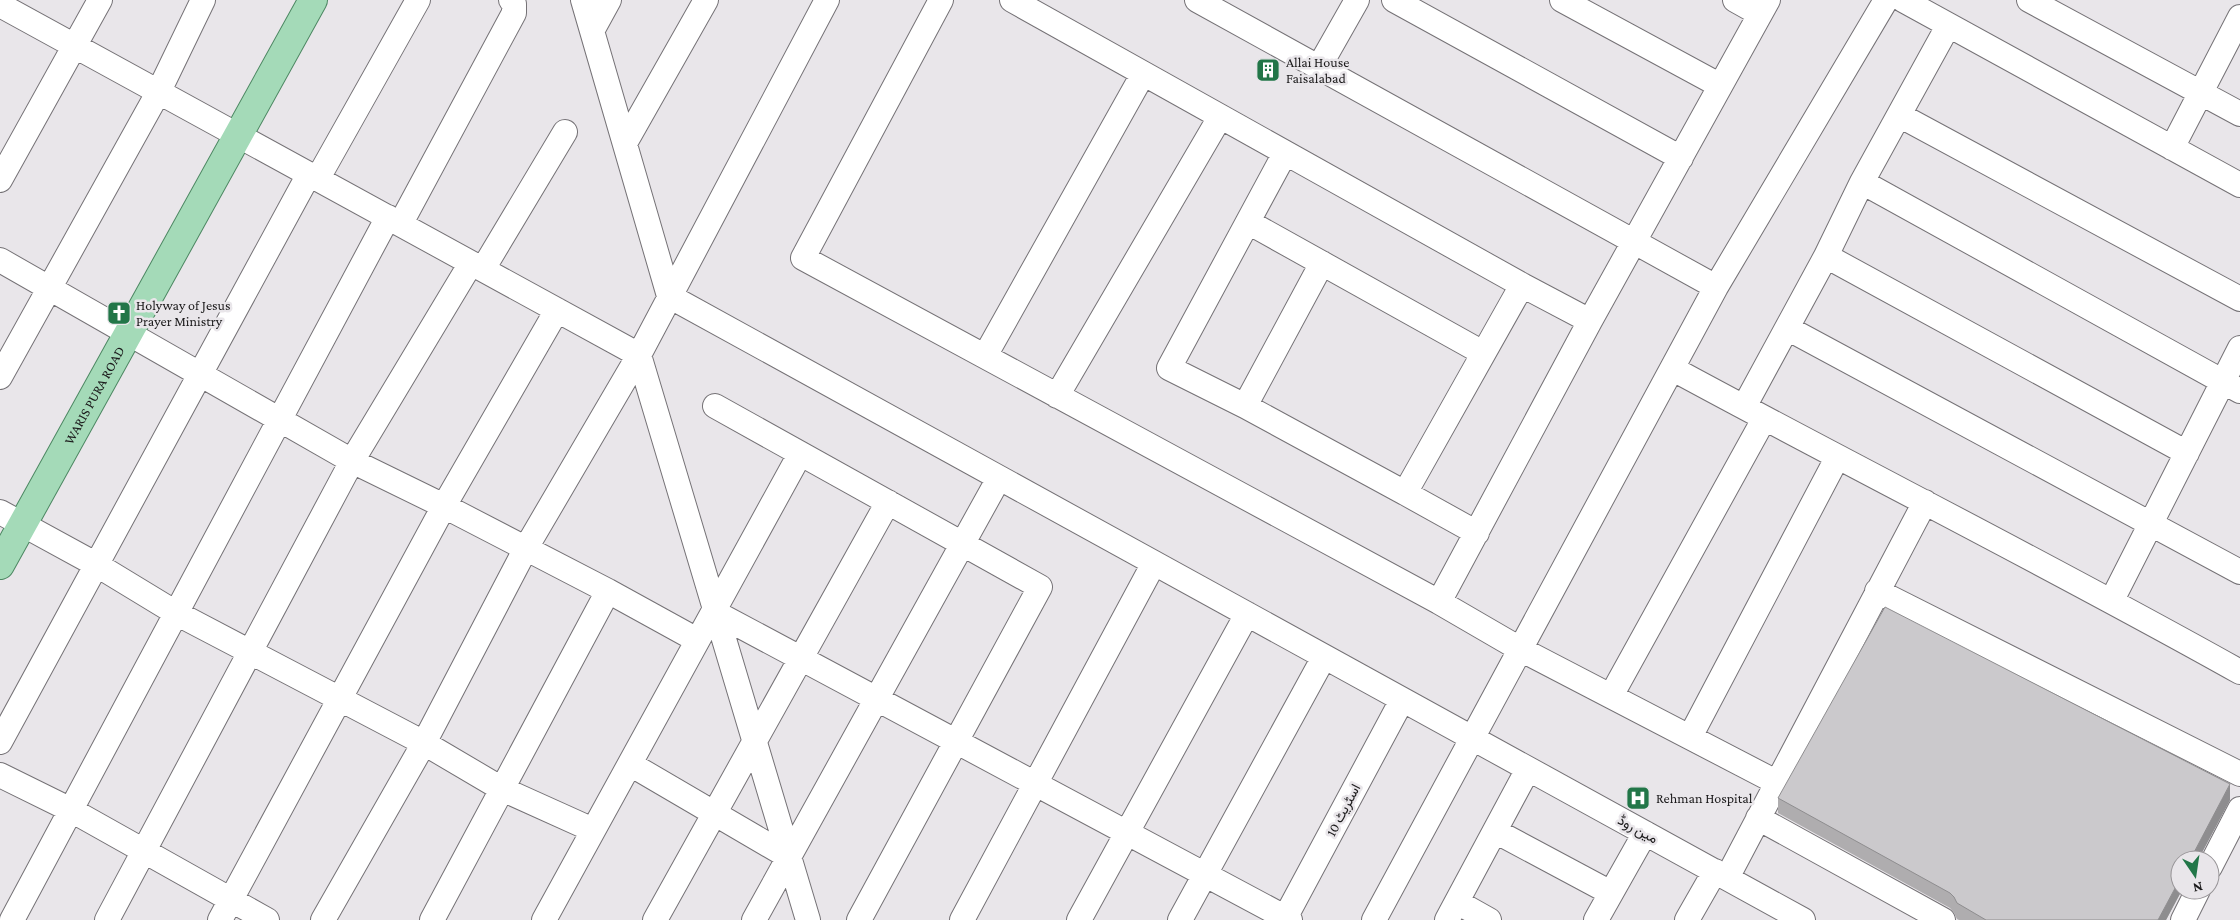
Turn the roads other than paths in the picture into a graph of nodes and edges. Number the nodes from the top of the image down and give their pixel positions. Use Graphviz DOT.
graph roads {
  1 [pos="100,0"];
  2 [pos="203,0"];
  3 [pos="313,0"];
  4 [pos="418,0"];
  5 [pos="511,0"];
  6 [pos="583,0"];
  7 [pos="609,0"];
  8 [pos="706,0"];
  9 [pos="827,0"];
  10 [pos="941,0"];
  11 [pos="1012,0"];
  12 [pos="1197,0"];
  13 [pos="1357,0"];
  14 [pos="1394,0"];
  15 [pos="1562,0"];
  16 [pos="1735,0"];
  17 [pos="1886,0"];
  18 [pos="1904,0"];
  19 [pos="2029,0"];
  20 [pos="0,5"];
  21 [pos="2055,6"];
  22 [pos="1764,7"];
  23 [pos="2240,17"];
  24 [pos="1948,26"];
  25 [pos="592,31"];
  26 [pos="75,45"];
  27 [pos="1319,68"];
  28 [pos="1143,74"];
  29 [pos="1719,85"];
  30 [pos="159,91"];
  31 [pos="2202,94"];
  32 [pos="2240,114"];
  33 [pos="1898,115"];
  34 [pos="1220,117"];
  35 [pos="243,128"];
  36 [pos="565,132"];
  37 [pos="625,143"];
  38 [pos="2172,148"];
  39 [pos="1285,153"];
  40 [pos="1681,158"];
  41 [pos="314,176"];
  42 [pos="0,180"];
  43 [pos="1862,182"];
  44 [pos="2240,185"];
  45 [pos="394,220"];
  46 [pos="1248,222"];
  47 [pos="1634,242"];
  48 [pos="1826,256"];
  49 [pos="0,260"];
  50 [pos="1322,263"];
  51 [pos="477,266"];
  52 [pos="1522,285"];
  53 [pos="1716,287"];
  54 [pos="50,288"];
  55 [pos="669,296"];
  56 [pos="2240,299"];
  57 [pos="556,310"];
  58 [pos="1590,321"];
  59 [pos="1787,328"];
  60 [pos="129,333"];
  61 [pos="2240,348"];
  62 [pos="1483,353"];
  63 [pos="639,355"];
  64 [pos="985,356"];
  65 [pos="1673,369"];
  66 [pos="200,374"];
  67 [pos="0,377"];
  68 [pos="2232,386"];
  69 [pos="1057,396"];
  70 [pos="715,406"];
  71 [pos="1245,406"];
  72 [pos="1754,413"];
  73 [pos="280,419"];
  74 [pos="2187,453"];
  75 [pos="800,454"];
  76 [pos="1837,458"];
  77 [pos="352,461"];
  78 [pos="999,478"];
  79 [pos="1405,493"];
  80 [pos="888,502"];
  81 [pos="1925,502"];
  82 [pos="444,506"];
  83 [pos="11,518"];
  84 [pos="2150,524"];
  85 [pos="1477,533"];
  86 [pos="963,544"];
  87 [pos="526,548"];
  88 [pos="1154,563"];
  89 [pos="97,564"];
  90 [pos="0,565"];
  91 [pos="2240,572"];
  92 [pos="608,591"];
  93 [pos="1877,591"];
  94 [pos="2112,600"];
  95 [pos="1439,602"];
  96 [pos="715,611"];
  97 [pos="176,613"];
  98 [pos="1246,614"];
  99 [pos="698,640"];
  100 [pos="1520,649"];
  101 [pos="250,651"];
  102 [pos="1324,656"];
  103 [pos="800,658"];
  104 [pos="2240,672"];
  105 [pos="1611,696"];
  106 [pos="876,699"];
  107 [pos="340,700"];
  108 [pos="1402,700"];
  109 [pos="1690,737"];
  110 [pos="1472,738"];
  111 [pos="754,741"];
  112 [pos="0,742"];
  113 [pos="956,742"];
  114 [pos="424,743"];
  115 [pos="630,764"];
  116 [pos="1528,769"];
  117 [pos="2240,774"];
  118 [pos="0,775"];
  119 [pos="1776,782"];
  120 [pos="1035,784"];
  121 [pos="502,789"];
  122 [pos="71,810"];
  123 [pos="2240,810"];
  124 [pos="715,812"];
  125 [pos="1758,818"];
  126 [pos="593,830"];
  127 [pos="1495,831"];
  128 [pos="1126,832"];
  129 [pos="1645,833"];
  130 [pos="2219,850"];
  131 [pos="144,851"];
  132 [pos="789,857"];
  133 [pos="1205,875"];
  134 [pos="1721,875"];
  135 [pos="1611,893"];
  136 [pos="2193,900"];
  137 [pos="225,910"];
  138 [pos="1452,911"];
  139 [pos="810,918"];
  140 [pos="1286,919"];
  141 [pos="12,920"];
  142 [pos="107,920"];
  143 [pos="267,920"];
  144 [pos="323,920"];
  145 [pos="432,920"];
  146 [pos="544,920"];
  147 [pos="654,920"];
  148 [pos="754,920"];
  149 [pos="859,920"];
  150 [pos="962,920"];
  151 [pos="1078,920"];
  152 [pos="1180,920"];
  153 [pos="1374,920"];
  154 [pos="1489,920"];
  155 [pos="1596,920"];
  156 [pos="1688,920"];
  157 [pos="1803,920"];
  158 [pos="1943,920"];
  159 [pos="2183,920"];
  1 -- 26 [label="street"];
  2 -- 30 [label="street"];
  3 -- 35 [label="main road, WARIS PURA ROAD"];
  4 -- 41 [label="street"];
  5 -- 45 [label="street"];
  6 -- 25 [label="street"];
  7 -- 25 [label="street"];
  8 -- 37 [label="street"];
  9 -- 55 [label="street"];
  10 -- 64 [label="street"];
  11 -- 28 [label="street"];
  12 -- 27 [label="street"];
  13 -- 27 [label="street"];
  14 -- 40 [label="street"];
  15 -- 29 [label="street"];
  16 -- 22 [label="street"];
  17 -- 53 [label="street"];
  18 -- 24 [label="street"];
  19 -- 21 [label="street"];
  20 -- 26 [label="street"];
  21 -- 31 [label="street"];
  22 -- 29 [label="street"];
  23 -- 31 [label="street"];
  24 -- 33 [label="street"];
  24 -- 38 [label="street"];
  25 -- 37 [label="street"];
  26 -- 30 [label="street"];
  26 -- 42 [label="street"];
  27 -- 47 [label="street"];
  28 -- 34 [label="street"];
  28 -- 64 [label="street"];
  29 -- 40 [label="street"];
  30 -- 35 [label="street"];
  30 -- 54 [label="street"];
  31 -- 32 [label="street"];
  31 -- 38 [label="street"];
  33 -- 43 [label="street"];
  33 -- 56 [label="street"];
  34 -- 39 [label="street"];
  34 -- 69 [label="street"];
  35 -- 41 [label="street"];
  35 -- 60 [label="main road, WARIS PURA ROAD"];
  36 -- 51 [label="street"];
  37 -- 55 [label="street"];
  38 -- 44 [label="street"];
  39 -- 46 [label="street"];
  39 -- 52 [label="street"];
  40 -- 47 [label="street"];
  41 -- 45 [label="street"];
  41 -- 66 [label="street"];
  43 -- 48 [label="street"];
  43 -- 68 [label="street"];
  45 -- 51 [label="street"];
  45 -- 73 [label="street"];
  46 -- 50 [label="street"];
  46 -- 71 [label="street"];
  47 -- 53 [label="street"];
  47 -- 58 [label="street"];
  48 -- 59 [label="street"];
  48 -- 74 [label="street"];
  49 -- 54 [label="street"];
  50 -- 62 [label="street"];
  50 -- 71 [label="street"];
  51 -- 57 [label="street"];
  51 -- 77 [label="street"];
  52 -- 58 [label="street"];
  52 -- 62 [label="street"];
  53 -- 65 [label="street"];
  54 -- 60 [label="street"];
  54 -- 67 [label="street"];
  55 -- 63 [label="street"];
  55 -- 78 [label="street, مین روڈ"];
  57 -- 63 [label="street"];
  57 -- 82 [label="street"];
  58 -- 85 [label="street"];
  59 -- 72 [label="street"];
  59 -- 84 [label="street"];
  60 -- 66 [label="street"];
  60 -- 83 [label="main road, WARIS PURA ROAD"];
  61 -- 68 [label="street"];
  62 -- 79 [label="street"];
  63 -- 87 [label="street"];
  63 -- 96 [label="street"];
  64 -- 69 [label="street"];
  65 -- 72 [label="street"];
  65 -- 100 [label="street"];
  66 -- 73 [label="street"];
  66 -- 89 [label="street"];
  68 -- 74 [label="street"];
  69 -- 95 [label="street"];
  70 -- 75 [label="street"];
  71 -- 79 [label="street"];
  72 -- 76 [label="street"];
  72 -- 105 [label="street"];
  73 -- 77 [label="street"];
  73 -- 97 [label="street"];
  74 -- 84 [label="street"];
  75 -- 80 [label="street"];
  75 -- 96 [label="street"];
  76 -- 81 [label="street"];
  76 -- 109 [label="street"];
  77 -- 82 [label="street"];
  77 -- 101 [label="street"];
  78 -- 86 [label="street"];
  78 -- 88 [label="street, مین روڈ"];
  79 -- 85 [label="street"];
  80 -- 86 [label="street"];
  80 -- 103 [label="street"];
  81 -- 93 [label="street"];
  81 -- 94 [label="street"];
  82 -- 87 [label="street"];
  82 -- 107 [label="street"];
  83 -- 89 [label="street"];
  83 -- 90 [label="main road, WARIS PURA ROAD"];
  84 -- 91 [label="street"];
  84 -- 94 [label="street"];
  85 -- 95 [label="street"];
  86 -- 106 [label="street"];
  86 -- 113 [label="street"];
  87 -- 92 [label="street"];
  87 -- 114 [label="street"];
  88 -- 98 [label="street, مین روڈ"];
  88 -- 120 [label="street"];
  89 -- 97 [label="street"];
  89 -- 112 [label="street"];
  92 -- 99 [label="street"];
  92 -- 121 [label="street"];
  93 -- 117 [label="street"];
  93 -- 119 [label="street"];
  94 -- 104 [label="street"];
  95 -- 100 [label="street"];
  96 -- 99 [label="street"];
  96 -- 103 [label="street"];
  96 -- 111 [label="street"];
  97 -- 101 [label="street"];
  97 -- 122 [label="street"];
  98 -- 102 [label="street, مین روڈ"];
  98 -- 128 [label="street"];
  99 -- 115 [label="street"];
  100 -- 105 [label="street"];
  100 -- 110 [label="street"];
  101 -- 107 [label="street"];
  101 -- 131 [label="street"];
  102 -- 108 [label="street, مین روڈ"];
  102 -- 133 [label="street"];
  103 -- 106 [label="street"];
  103 -- 111 [label="street"];
  105 -- 109 [label="street"];
  106 -- 113 [label="street"];
  106 -- 132 [label="street"];
  107 -- 114 [label="street"];
  107 -- 137 [label="street"];
  108 -- 110 [label="street, مین روڈ"];
  108 -- 140 [label="street, اسٹریٹ 10"];
  109 -- 119 [label="street"];
  110 -- 116 [label="street, مین روڈ"];
  110 -- 153 [label="street"];
  111 -- 124 [label="street"];
  111 -- 132 [label="street"];
  113 -- 120 [label="street"];
  113 -- 149 [label="street"];
  114 -- 121 [label="street"];
  114 -- 144 [label="street"];
  115 -- 124 [label="street"];
  115 -- 126 [label="street"];
  116 -- 127 [label="street"];
  116 -- 129 [label="street, مین روڈ"];
  118 -- 122 [label="street"];
  119 -- 125 [label="street"];
  120 -- 128 [label="street"];
  120 -- 150 [label="street"];
  121 -- 126 [label="street"];
  121 -- 145 [label="street"];
  122 -- 131 [label="street"];
  122 -- 141 [label="street"];
  123 -- 130 [label="street"];
  124 -- 132 [label="street"];
  124 -- 147 [label="street"];
  125 -- 134 [label="street"];
  125 -- 158 [label="street"];
  126 -- 146 [label="street"];
  127 -- 135 [label="street"];
  127 -- 138 [label="street"];
  128 -- 133 [label="street"];
  128 -- 151 [label="street"];
  129 -- 134 [label="street, مین روڈ"];
  129 -- 135 [label="street"];
  131 -- 137 [label="street"];
  131 -- 142 [label="street"];
  132 -- 139 [label="street"];
  132 -- 148 [label="street"];
  133 -- 140 [label="street"];
  133 -- 152 [label="street"];
  134 -- 156 [label="street"];
  134 -- 157 [label="street, مین روڈ"];
  135 -- 155 [label="street"];
  136 -- 159 [label="street"];
  137 -- 143 [label="street"];
  138 -- 154 [label="street"];
}
